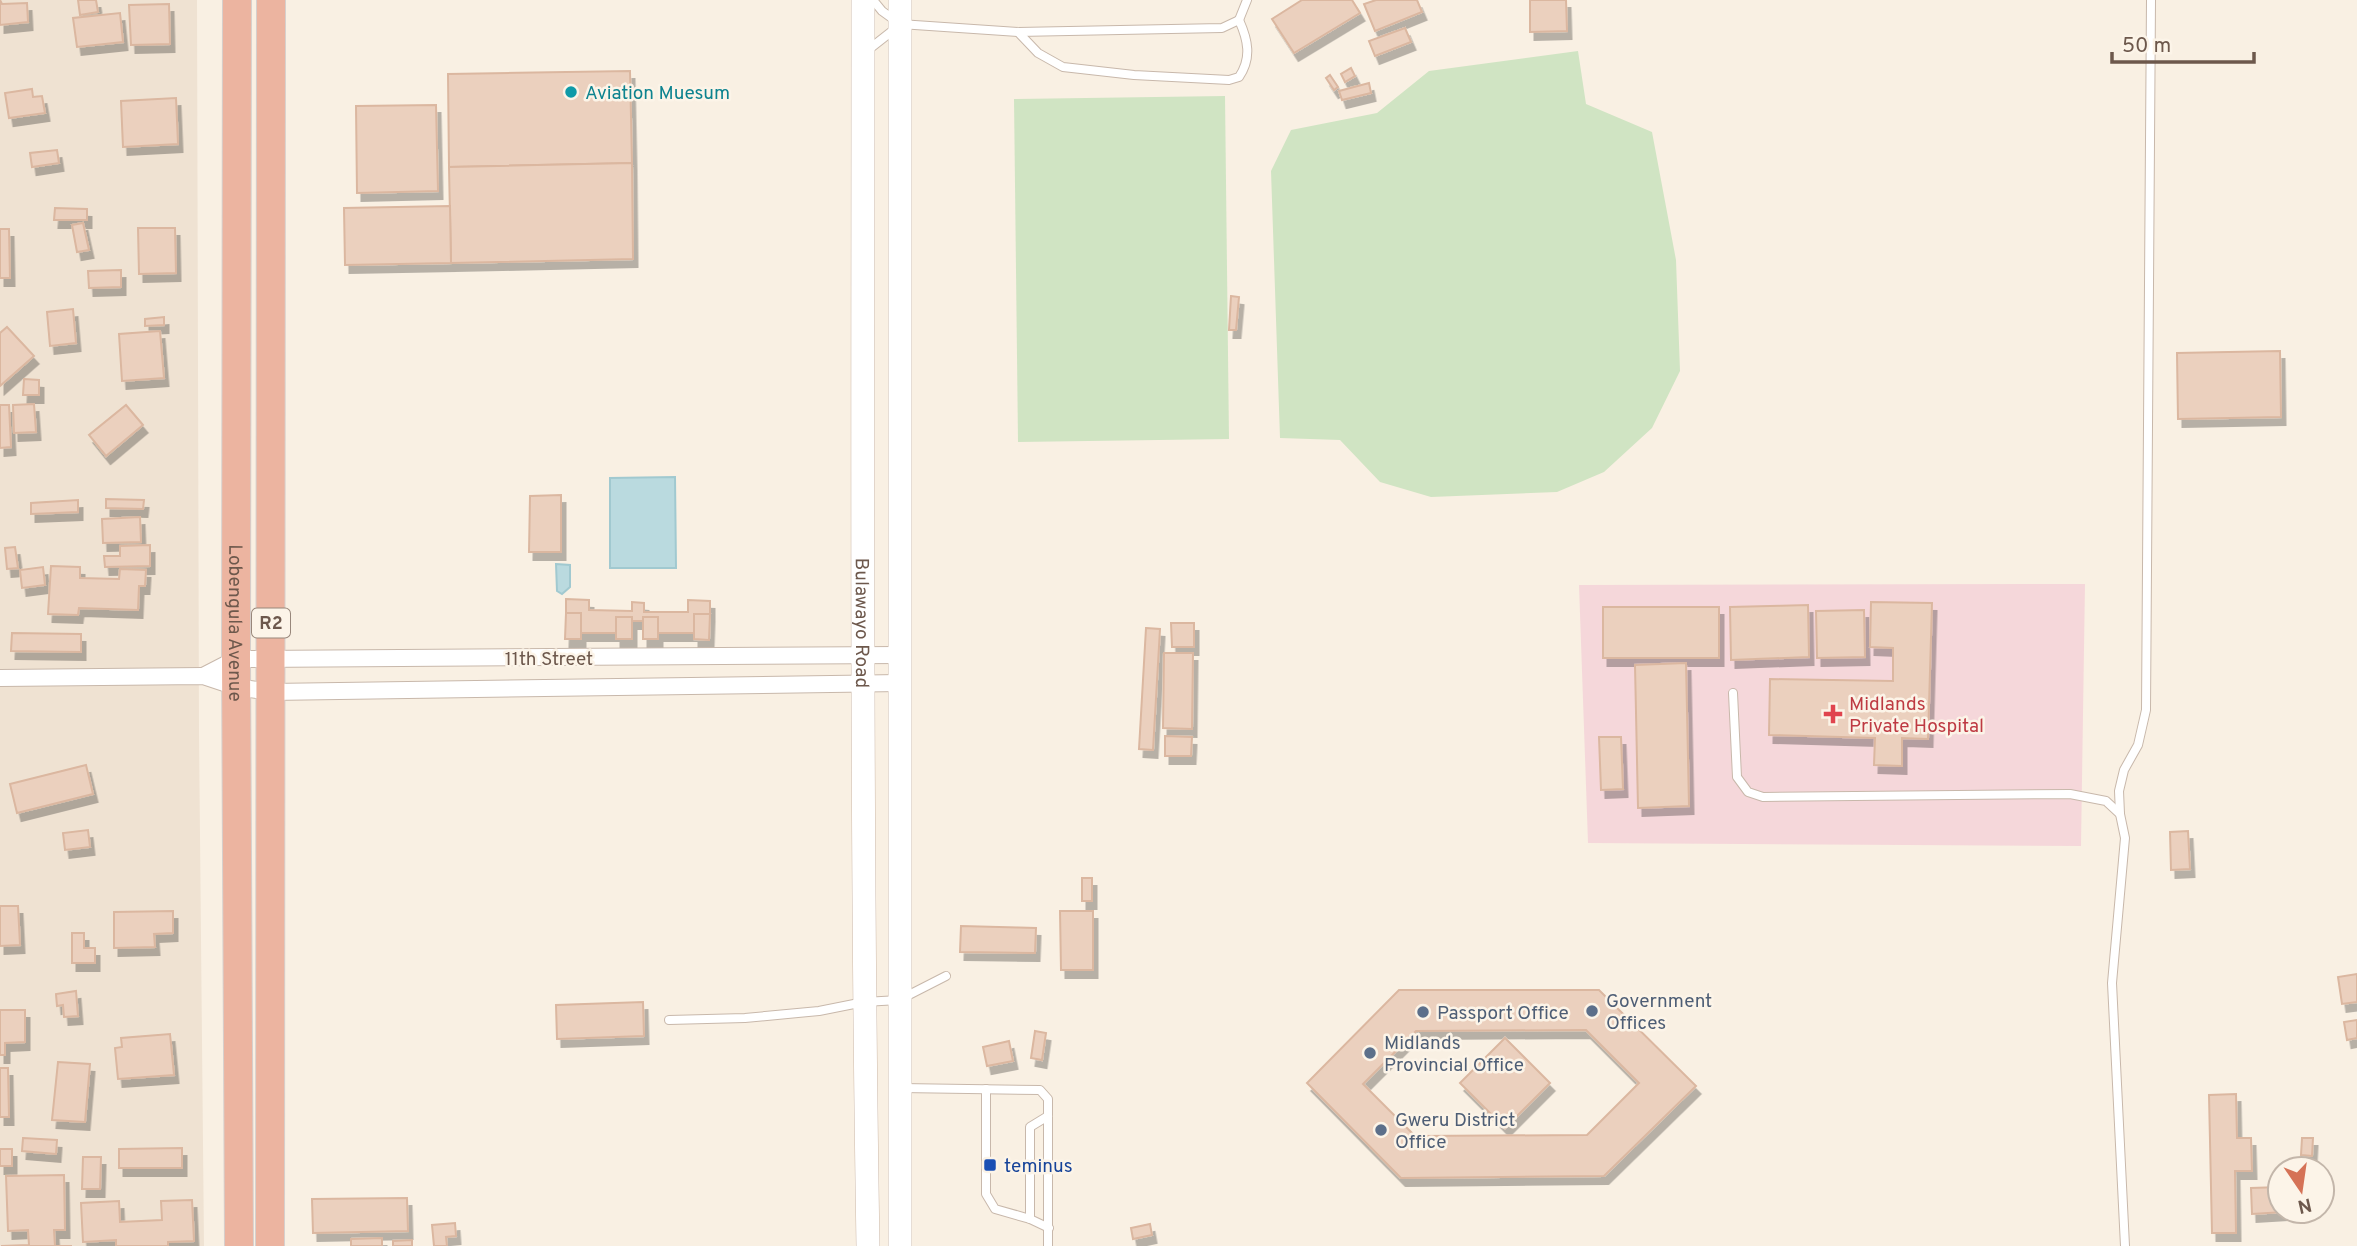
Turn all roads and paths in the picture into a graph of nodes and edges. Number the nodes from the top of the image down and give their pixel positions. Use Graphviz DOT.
graph roads {
  1 [pos="237,0"];
  2 [pos="271,0"];
  3 [pos="863,0"];
  4 [pos="873,0"];
  5 [pos="900,0"];
  6 [pos="1247,0"];
  7 [pos="2151,0"];
  8 [pos="1239,20"];
  9 [pos="900,24"];
  10 [pos="1018,32"];
  11 [pos="863,54"];
  12 [pos="900,655"];
  13 [pos="863,656"];
  14 [pos="236,659"];
  15 [pos="271,659"];
  16 [pos="203,676"];
  17 [pos="0,678"];
  18 [pos="863,683"];
  19 [pos="900,683"];
  20 [pos="236,687"];
  21 [pos="271,692"];
  22 [pos="1733,693"];
  23 [pos="2120,814"];
  24 [pos="946,976"];
  25 [pos="899,1000"];
  26 [pos="864,1002"];
  27 [pos="668,1020"];
  28 [pos="901,1088"];
  29 [pos="986,1089"];
  30 [pos="1048,1116"];
  31 [pos="1030,1219"];
  32 [pos="1049,1228"];
  33 [pos="239,1246"];
  34 [pos="270,1246"];
  35 [pos="869,1246"];
  36 [pos="900,1246"];
  37 [pos="1048,1246"];
  38 [pos="2125,1246"];
  1 -- 14 [label="highway, Lobengula Avenue / R2"];
  2 -- 15 [label="highway, Lobengula Avenue / R2"];
  3 -- 11 [label="street, Bulawayo Road"];
  4 -- 9 [label="lane"];
  5 -- 9 [label="street, Bulawayo Road"];
  6 -- 8 [label="lane"];
  7 -- 23 [label="lane"];
  8 -- 10 [label="lane"];
  8 -- 10 [label="lane"];
  9 -- 10 [label="lane"];
  9 -- 11 [label="lane"];
  9 -- 12 [label="street, Bulawayo Road"];
  11 -- 13 [label="street, Bulawayo Road"];
  12 -- 13 [label="street, 11th Street"];
  12 -- 19 [label="street, Bulawayo Road"];
  13 -- 15 [label="street, 11th Street"];
  13 -- 18 [label="street, Bulawayo Road"];
  14 -- 15 [label="street, 11th Street"];
  14 -- 16 [label="street, 11th Street"];
  14 -- 20 [label="highway, Lobengula Avenue / R2"];
  15 -- 21 [label="highway, Lobengula Avenue / R2"];
  16 -- 17 [label="street, 11th Street"];
  16 -- 20 [label="street, 11th Street"];
  18 -- 19 [label="street, 11th Street"];
  18 -- 21 [label="street, 11th Street"];
  18 -- 26 [label="street, Bulawayo Road"];
  19 -- 25 [label="street, Bulawayo Road"];
  20 -- 21 [label="street, 11th Street"];
  20 -- 33 [label="highway, Lobengula Avenue / R2"];
  21 -- 34 [label="highway, Lobengula Avenue / R2"];
  22 -- 23 [label="lane"];
  23 -- 38 [label="lane"];
  24 -- 25 [label="lane"];
  25 -- 26 [label="lane"];
  25 -- 28 [label="street, Bulawayo Road"];
  26 -- 27 [label="lane"];
  26 -- 35 [label="street, Bulawayo Road"];
  28 -- 29 [label="lane"];
  28 -- 36 [label="street, Bulawayo Road"];
  29 -- 30 [label="lane"];
  29 -- 31 [label="lane"];
  30 -- 31 [label="lane"];
  30 -- 32 [label="lane"];
  31 -- 32 [label="lane"];
  32 -- 37 [label="lane"];
}
